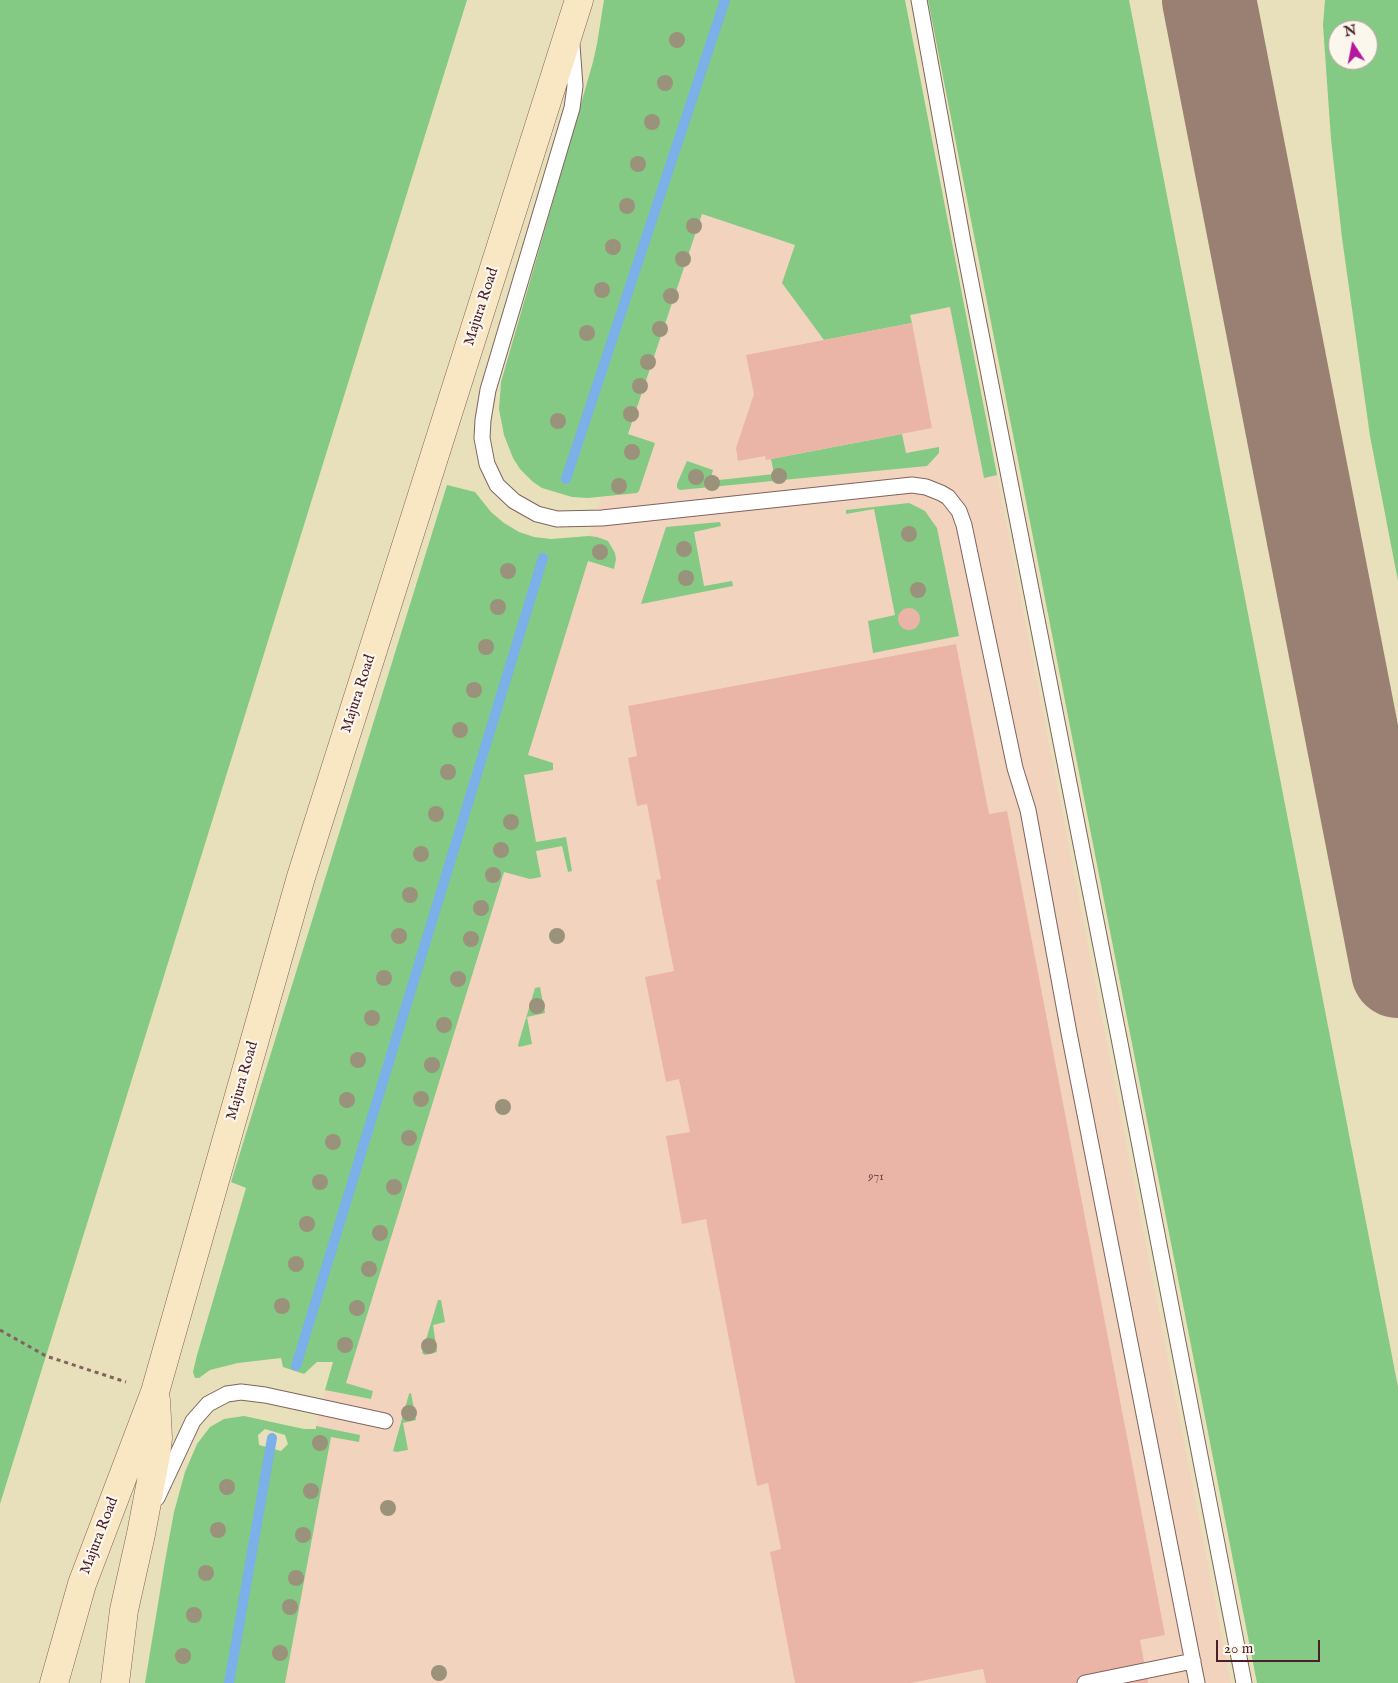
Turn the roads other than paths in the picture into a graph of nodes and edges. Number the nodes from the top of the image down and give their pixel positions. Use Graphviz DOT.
graph roads {
  1 [pos="579,0"];
  2 [pos="919,0"];
  3 [pos="571,26"];
  4 [pos="155,1392"];
  5 [pos="385,1421"];
  6 [pos="141,1534"];
  7 [pos="1193,1661"];
  8 [pos="54,1683"];
  9 [pos="115,1683"];
  10 [pos="1086,1683"];
  11 [pos="1197,1683"];
  12 [pos="1244,1683"];
  1 -- 3 [label="main road, Majura Road"];
  2 -- 12 [label="lane"];
  3 -- 4 [label="main road, Majura Road"];
  3 -- 7 [label="lane"];
  4 -- 6 [label="main road, Majura Road"];
  4 -- 8 [label="main road, Majura Road"];
  5 -- 6 [label="lane"];
  6 -- 9 [label="main road, Majura Road"];
  7 -- 10 [label="lane"];
  7 -- 11 [label="lane"];
}
